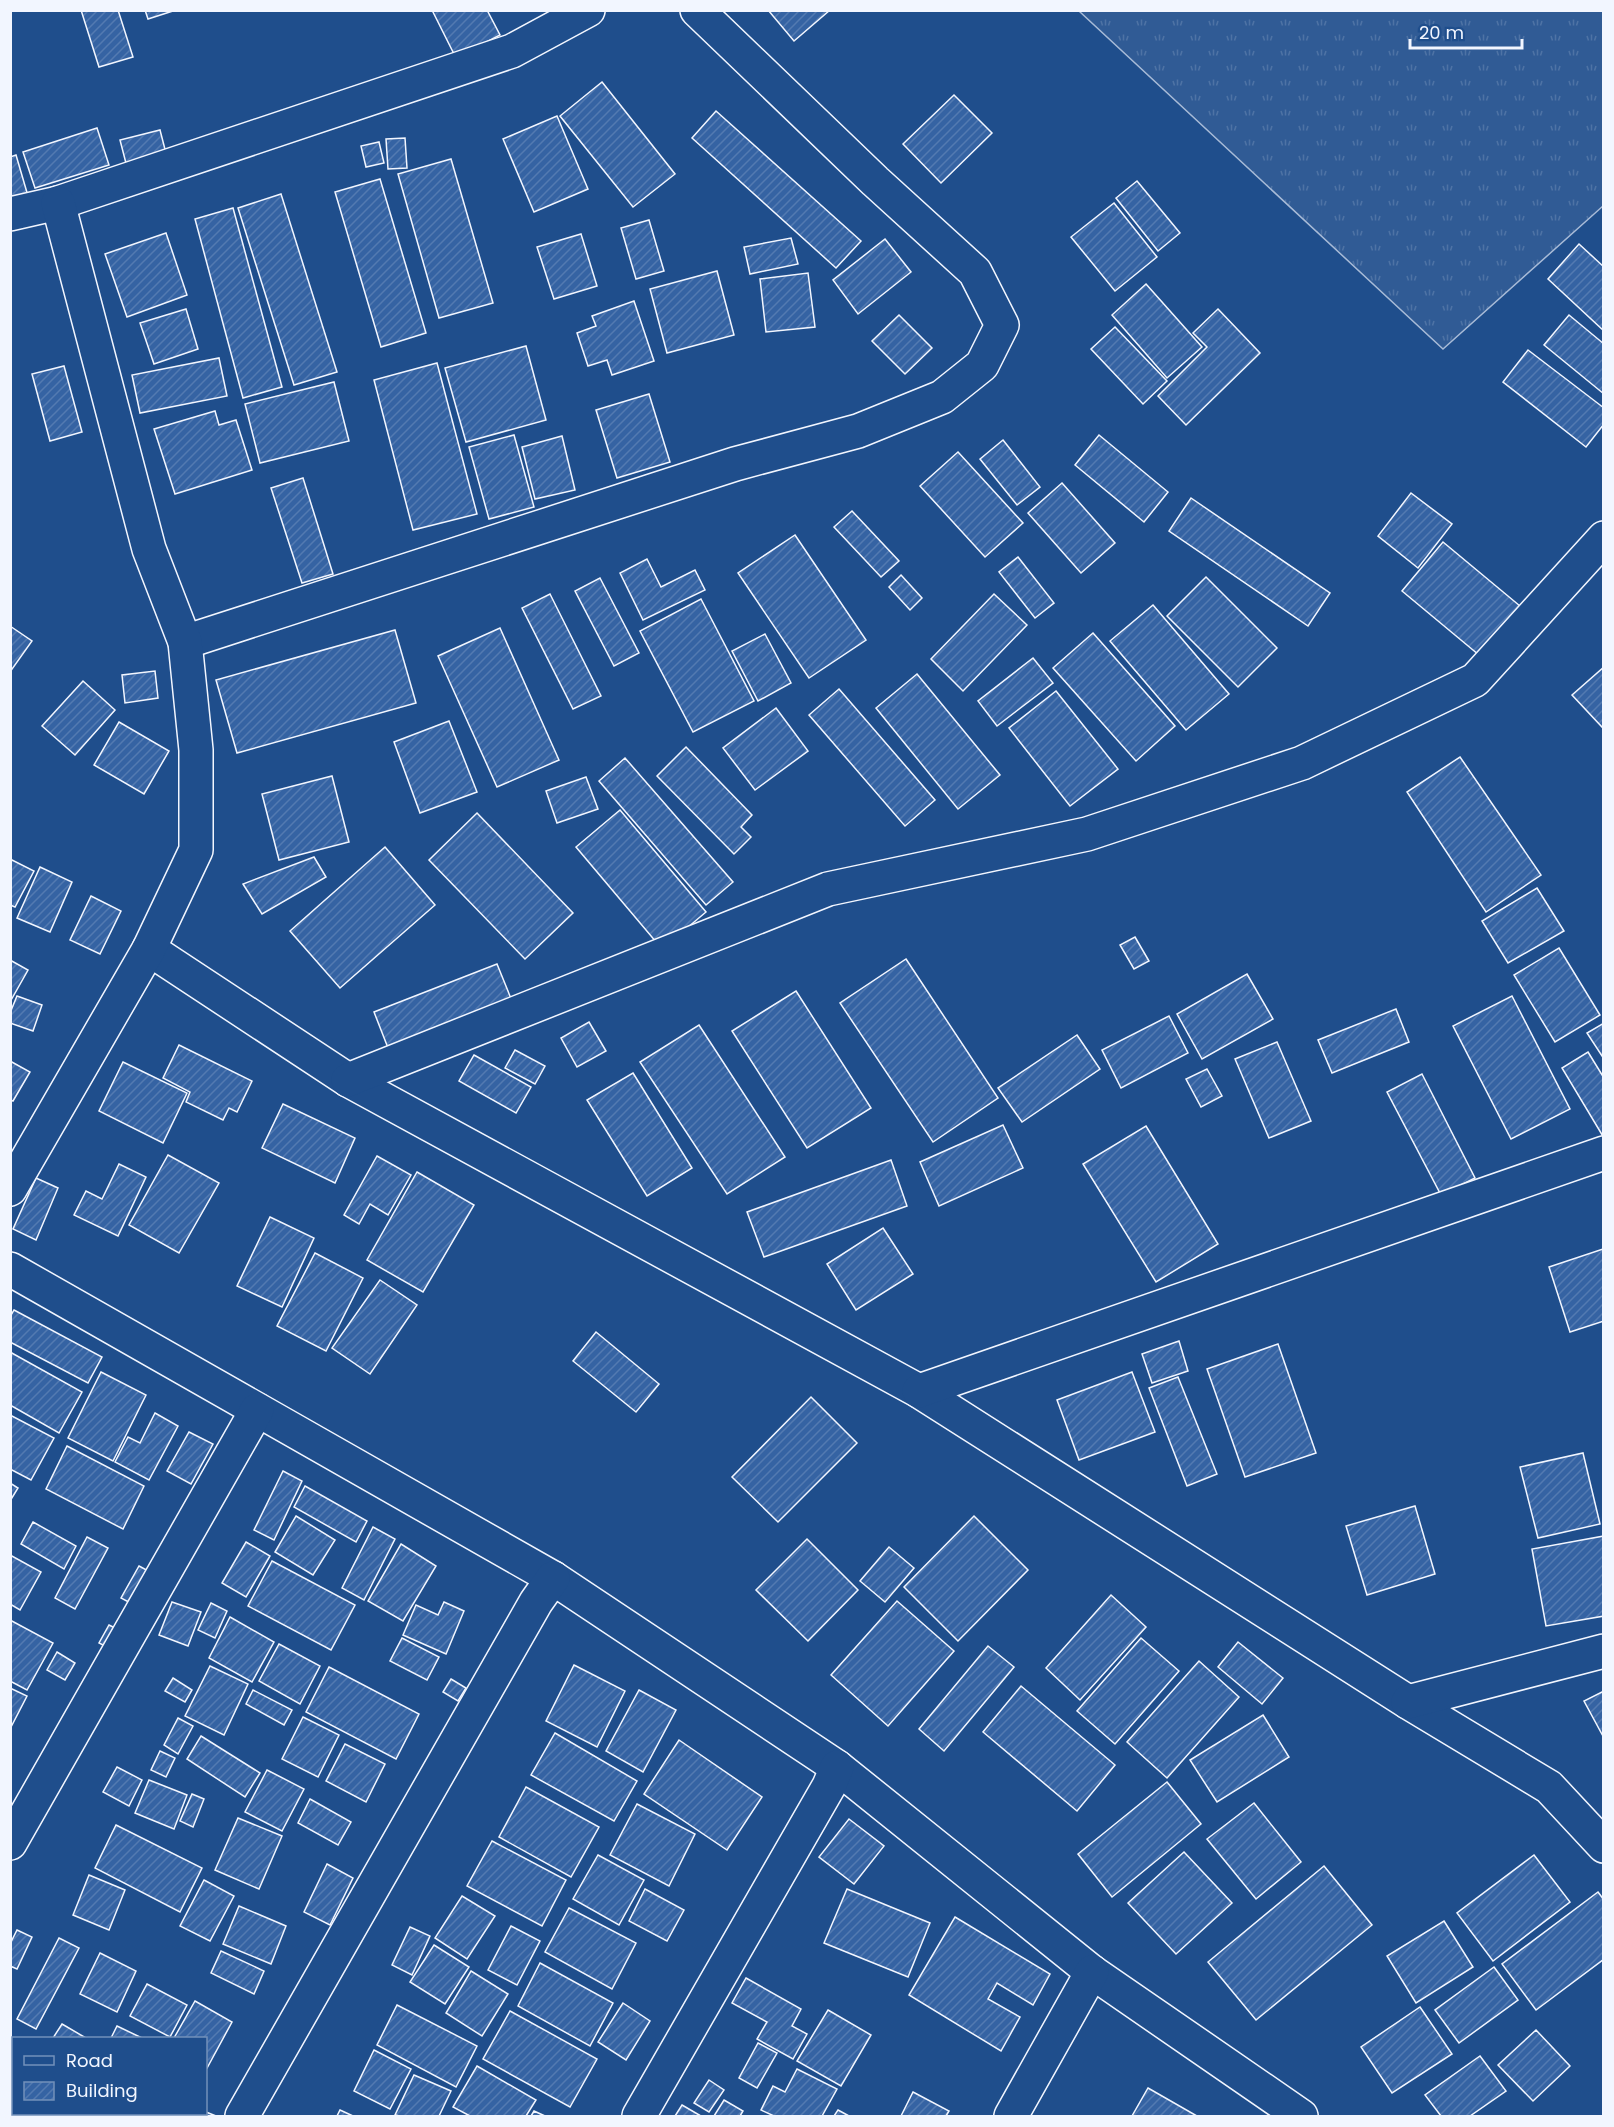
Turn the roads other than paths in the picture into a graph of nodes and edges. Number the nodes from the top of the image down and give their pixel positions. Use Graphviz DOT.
graph roads {
  1 [pos="588,10"];
  2 [pos="697,10"];
  3 [pos="58,203"];
  4 [pos="10,214"];
  5 [pos="1604,538"];
  6 [pos="185,642"];
  7 [pos="149,949"];
  8 [pos="348,1080"];
  9 [pos="1604,1153"];
  10 [pos="10,1189"];
  11 [pos="10,1269"];
  12 [pos="919,1391"];
  13 [pos="257,1410"];
  14 [pos="553,1578"];
  15 [pos="1604,1651"];
  16 [pos="1408,1702"];
  17 [pos="837,1767"];
  18 [pos="10,1843"];
  19 [pos="1604,1846"];
  20 [pos="1092,1972"];
  21 [pos="242,2116"];
  22 [pos="639,2116"];
  23 [pos="1011,2116"];
  24 [pos="1300,2116"];
  1 -- 3 [label="street"];
  2 -- 6 [label="street"];
  3 -- 4 [label="street"];
  3 -- 6 [label="street"];
  5 -- 8 [label="street"];
  6 -- 7 [label="street"];
  7 -- 8 [label="street"];
  7 -- 10 [label="street"];
  8 -- 12 [label="street"];
  9 -- 12 [label="street"];
  11 -- 13 [label="street"];
  12 -- 16 [label="street"];
  13 -- 14 [label="street"];
  13 -- 18 [label="street"];
  14 -- 17 [label="street"];
  14 -- 21 [label="street"];
  15 -- 16 [label="street"];
  16 -- 19 [label="street"];
  17 -- 20 [label="street"];
  17 -- 22 [label="street"];
  20 -- 23 [label="street"];
  20 -- 24 [label="street"];
}
